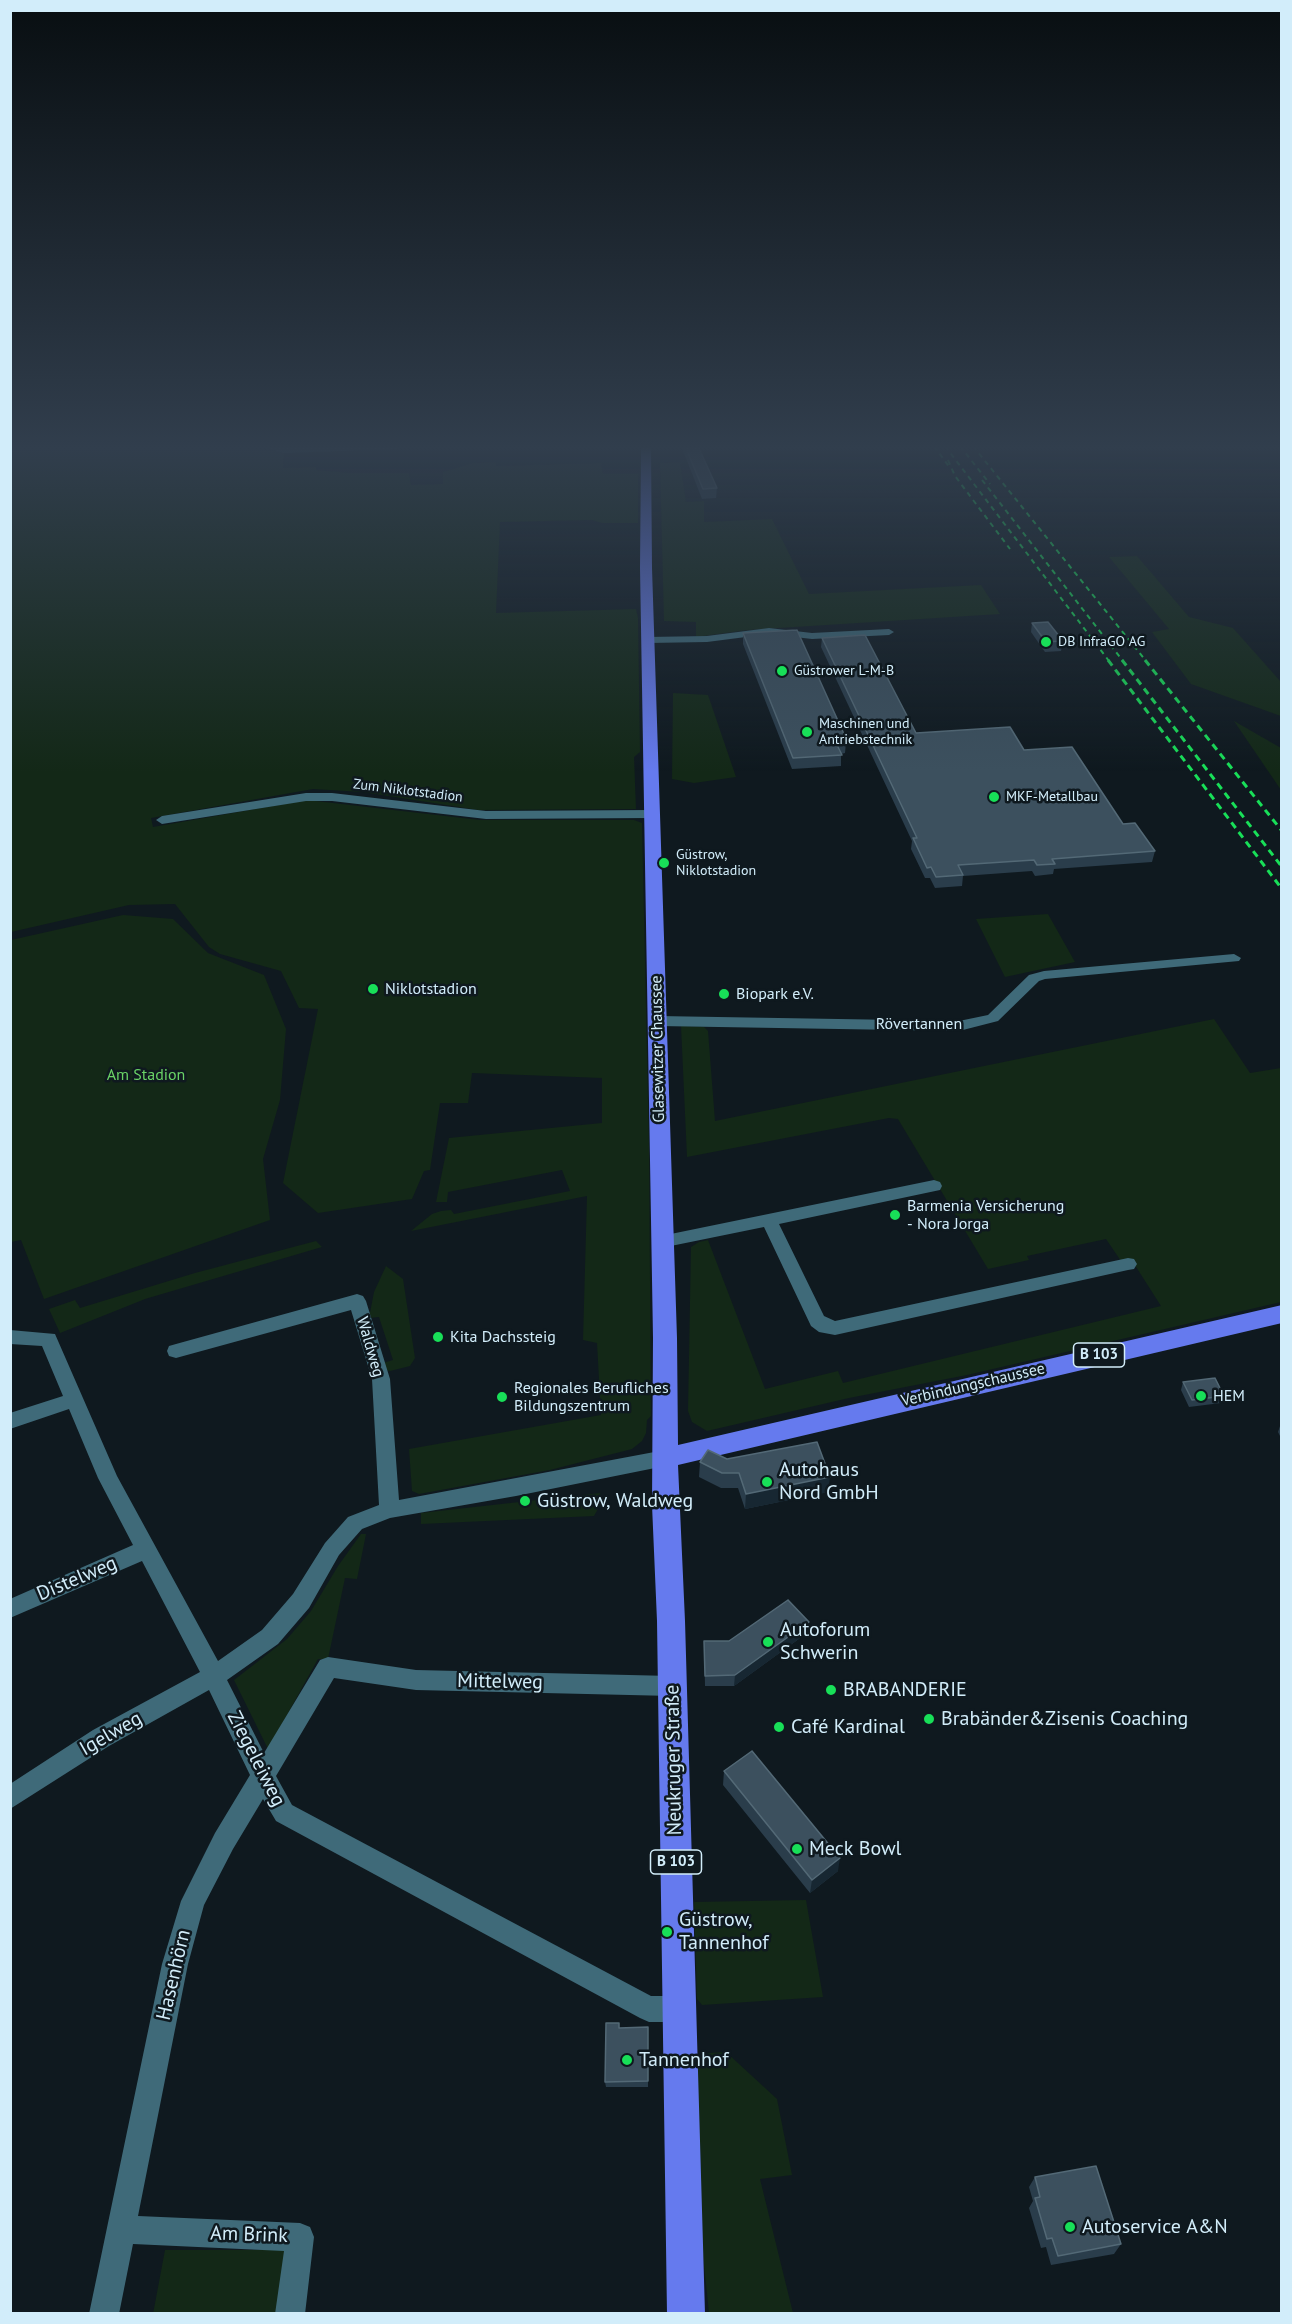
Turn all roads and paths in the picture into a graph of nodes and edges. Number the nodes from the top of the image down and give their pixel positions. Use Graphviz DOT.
graph roads {
  1 [pos="647,554"];
  2 [pos="889,632"];
  3 [pos="648,640"];
  4 [pos="652,814"];
  5 [pos="162,820"];
  6 [pos="1234,958"];
  7 [pos="658,1022"];
  8 [pos="934,1186"];
  9 [pos="769,1220"];
  10 [pos="661,1242"];
  11 [pos="1128,1264"];
  12 [pos="1281,1314"];
  13 [pos="10,1337"];
  14 [pos="176,1351"];
  15 [pos="73,1400"];
  16 [pos="10,1421"];
  17 [pos="665,1458"];
  18 [pos="388,1510"];
  19 [pos="145,1550"];
  20 [pos="10,1609"];
  21 [pos="327,1667"];
  22 [pos="214,1676"];
  23 [pos="672,1686"];
  24 [pos="263,1777"];
  25 [pos="10,1798"];
  26 [pos="679,2009"];
  27 [pos="120,2229"];
  28 [pos="104,2313"];
  29 [pos="290,2313"];
  30 [pos="686,2313"];
  1 -- 3 [label="main road, Glasewitzer Chaussee"];
  2 -- 3 [label="street"];
  3 -- 4 [label="main road, Glasewitzer Chaussee"];
  4 -- 5 [label="street, Zum Niklotstadion"];
  4 -- 7 [label="main road, Glasewitzer Chaussee"];
  6 -- 7 [label="street, Rövertannen"];
  7 -- 10 [label="main road, Glasewitzer Chaussee"];
  8 -- 9 [label="street"];
  9 -- 10 [label="street"];
  9 -- 11 [label="street"];
  10 -- 17 [label="main road, Glasewitzer Chaussee"];
  12 -- 17 [label="main road, Verbindungschaussee / B 103"];
  13 -- 15 [label="street, Ziegeleiweg"];
  14 -- 18 [label="street, Waldweg"];
  15 -- 16 [label="street"];
  15 -- 19 [label="street, Ziegeleiweg"];
  17 -- 18 [label="street"];
  17 -- 23 [label="main road, Neukruger Straße / B 103"];
  18 -- 22 [label="street"];
  19 -- 20 [label="street, Distelweg"];
  19 -- 22 [label="street, Ziegeleiweg"];
  21 -- 23 [label="street, Mittelweg"];
  21 -- 24 [label="street, Hasenhörn"];
  22 -- 24 [label="street, Ziegeleiweg"];
  22 -- 25 [label="street, Igelweg"];
  23 -- 26 [label="main road, Neukruger Straße / B 103"];
  24 -- 26 [label="street, Ziegeleiweg"];
  24 -- 27 [label="street, Hasenhörn"];
  26 -- 30 [label="main road, Neukruger Straße / B 103"];
  27 -- 28 [label="street, Hasenhörn"];
  27 -- 29 [label="street, Am Brink"];
}
